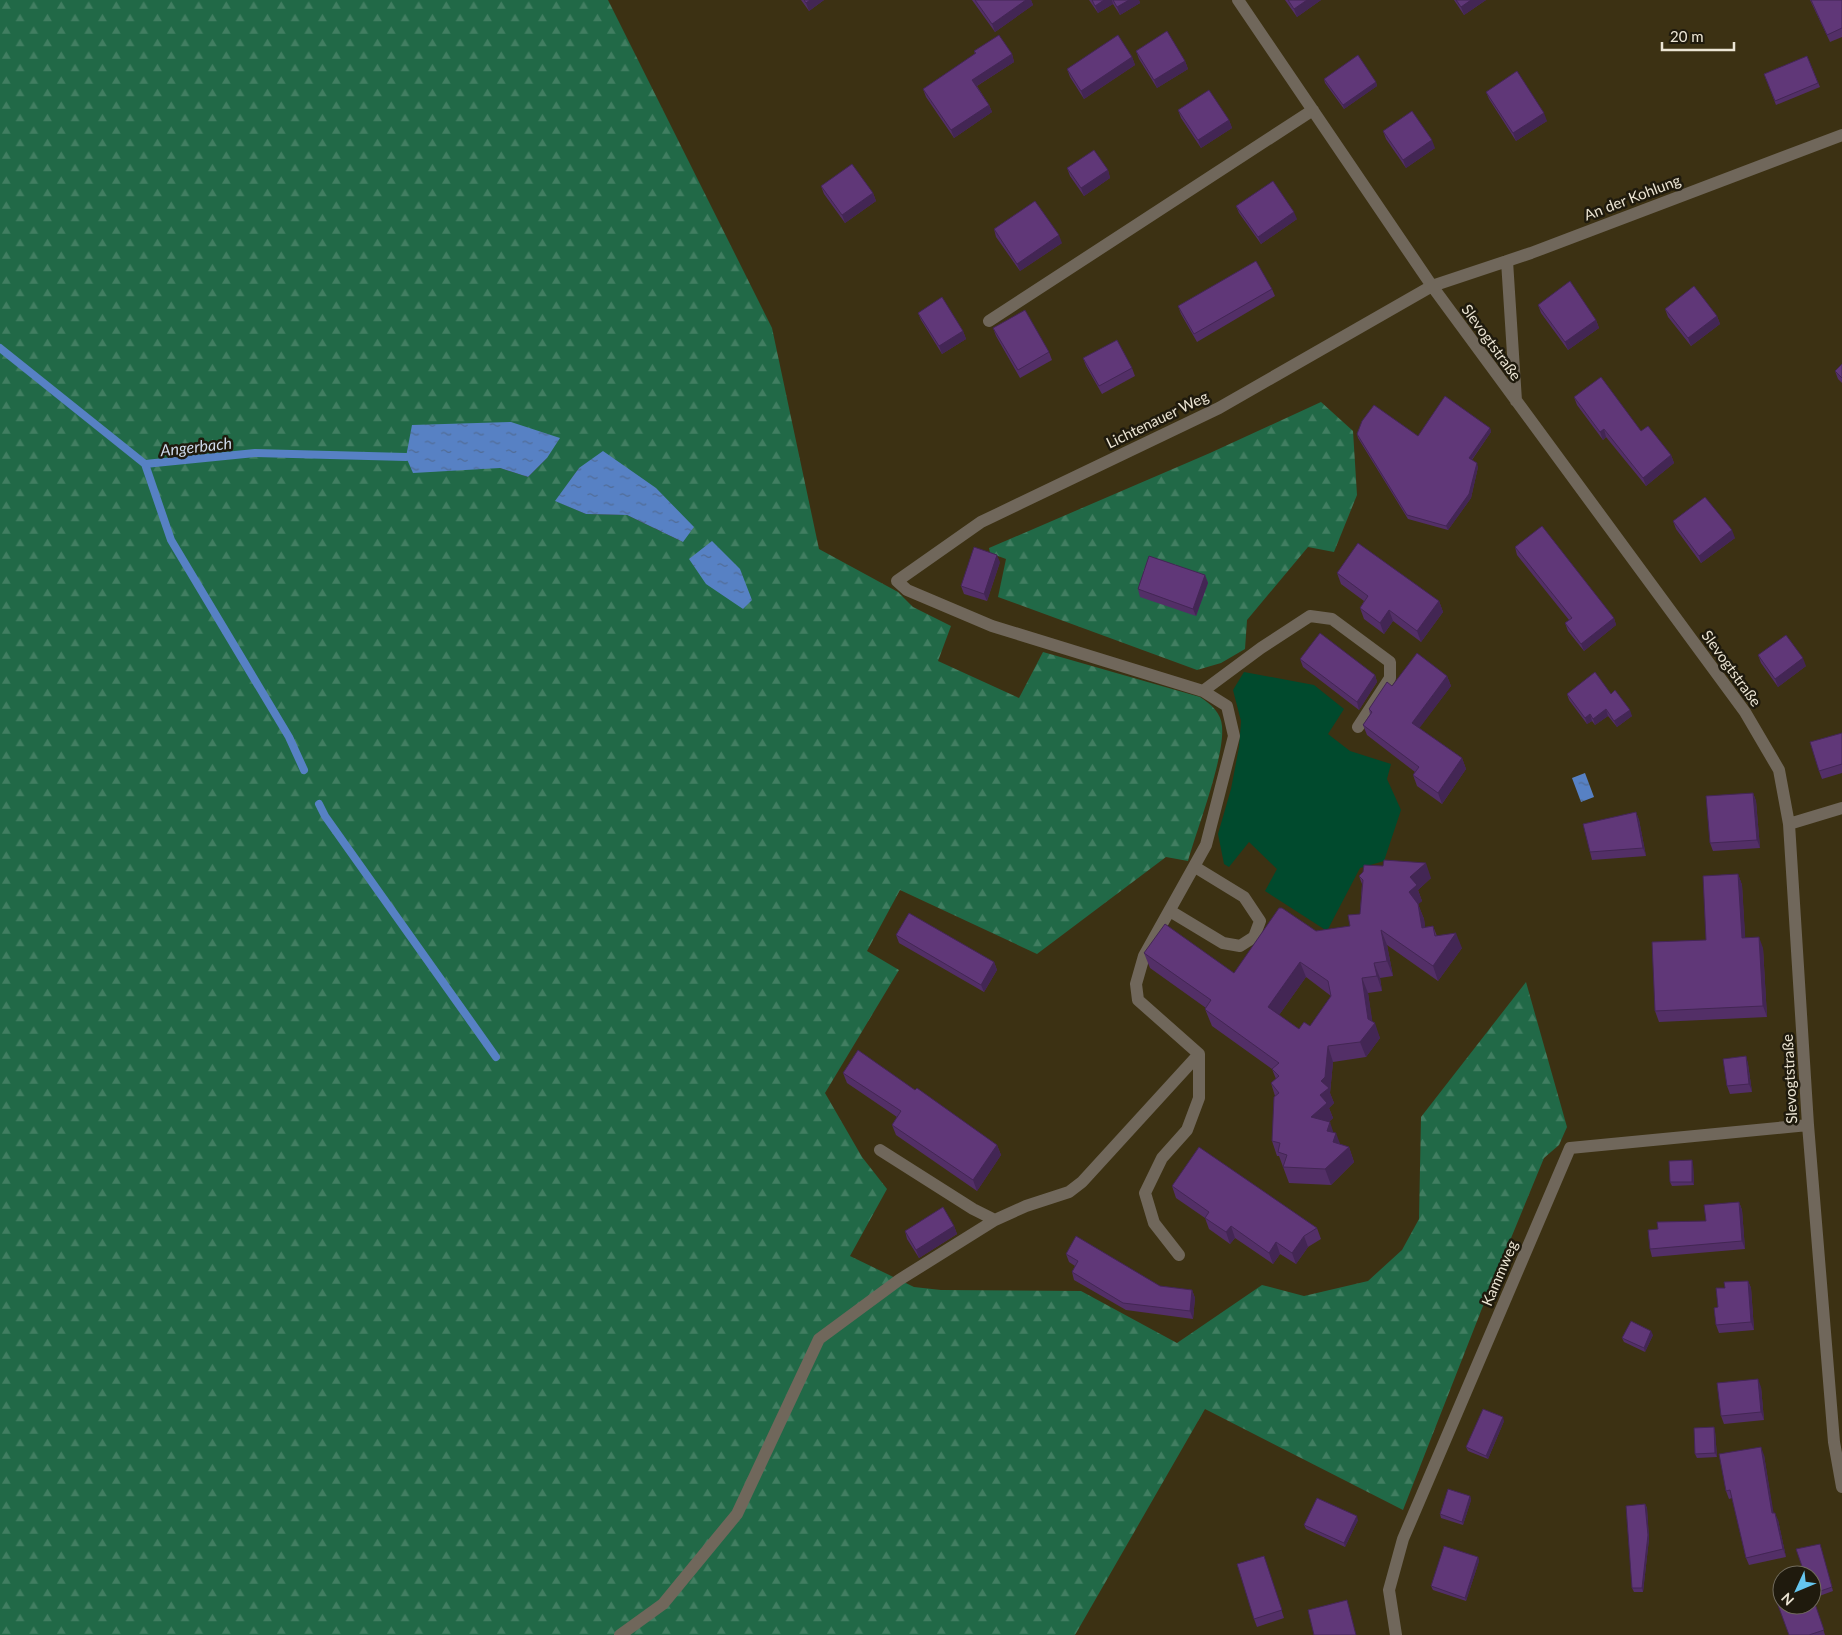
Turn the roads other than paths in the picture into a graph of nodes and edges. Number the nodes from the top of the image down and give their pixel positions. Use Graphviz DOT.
graph roads {
  1 [pos="1238,0"];
  2 [pos="1313,110"];
  3 [pos="1842,135"];
  4 [pos="1507,261"];
  5 [pos="1432,286"];
  6 [pos="989,321"];
  7 [pos="1516,401"];
  8 [pos="1203,691"];
  9 [pos="1358,727"];
  10 [pos="1842,808"];
  11 [pos="1789,824"];
  12 [pos="1195,867"];
  13 [pos="1170,911"];
  14 [pos="1199,1054"];
  15 [pos="1808,1125"];
  16 [pos="880,1150"];
  17 [pos="995,1220"];
  18 [pos="1179,1255"];
  19 [pos="1842,1487"];
  20 [pos="620,1635"];
  21 [pos="1396,1635"];
  1 -- 2 [label="street, Slevogtstraße"];
  2 -- 5 [label="street, Slevogtstraße"];
  2 -- 6 [label="street"];
  3 -- 4 [label="street, An der Kohlung"];
  4 -- 5 [label="street, An der Kohlung"];
  4 -- 7 [label="street"];
  5 -- 7 [label="street, Slevogtstraße"];
  5 -- 8 [label="street, Lichtenauer Weg"];
  7 -- 11 [label="street, Slevogtstraße"];
  8 -- 9 [label="street"];
  8 -- 12 [label="street"];
  10 -- 11 [label="street"];
  11 -- 15 [label="street, Slevogtstraße"];
  12 -- 13 [label="street"];
  12 -- 13 [label="street"];
  13 -- 14 [label="street"];
  14 -- 17 [label="street"];
  14 -- 18 [label="street"];
  15 -- 19 [label="street, Slevogtstraße"];
  15 -- 21 [label="street, Kammweg"];
  16 -- 17 [label="street"];
  17 -- 20 [label="street"];
}
